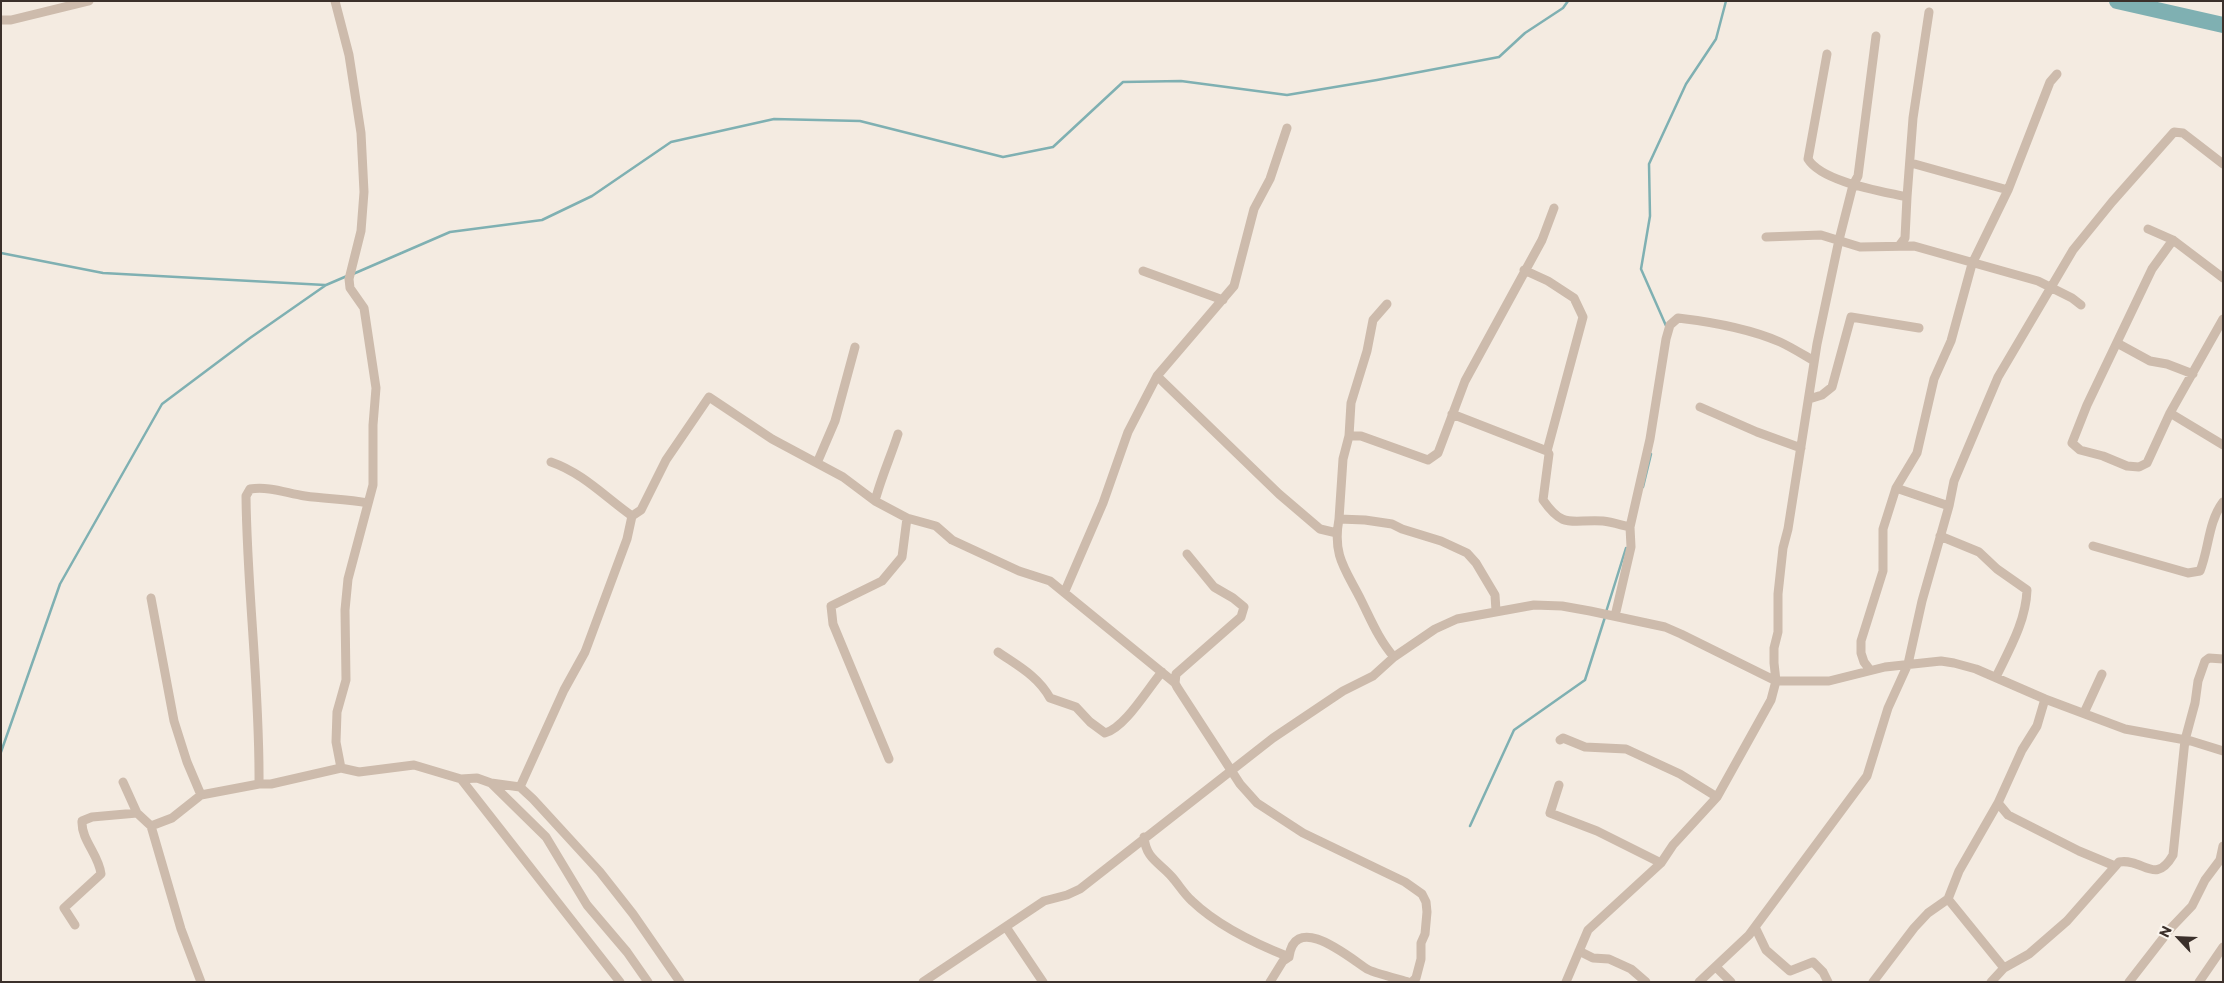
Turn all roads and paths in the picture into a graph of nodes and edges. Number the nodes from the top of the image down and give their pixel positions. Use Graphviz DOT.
graph roads {
  1 [pos="88,1"];
  2 [pos="335,1"];
  3 [pos="1929,12"];
  4 [pos="1,20"];
  5 [pos="1876,36"];
  6 [pos="1826,54"];
  7 [pos="2057,74"];
  8 [pos="1288,128"];
  9 [pos="1911,163"];
  10 [pos="2223,164"];
  11 [pos="1853,185"];
  12 [pos="2008,190"];
  13 [pos="1907,197"];
  14 [pos="1554,208"];
  15 [pos="2148,229"];
  16 [pos="1766,237"];
  17 [pos="1839,240"];
  18 [pos="2173,240"];
  19 [pos="1899,246"];
  20 [pos="1972,264"];
  21 [pos="1524,270"];
  22 [pos="1143,271"];
  23 [pos="2223,278"];
  24 [pos="2050,288"];
  25 [pos="1223,300"];
  26 [pos="1387,304"];
  27 [pos="2081,305"];
  28 [pos="2223,319"];
  29 [pos="1919,328"];
  30 [pos="2117,342"];
  31 [pos="855,346"];
  32 [pos="1814,361"];
  33 [pos="2192,374"];
  34 [pos="1157,376"];
  35 [pos="1808,399"];
  36 [pos="1700,407"];
  37 [pos="2170,413"];
  38 [pos="1452,414"];
  39 [pos="898,434"];
  40 [pos="1349,436"];
  41 [pos="2223,445"];
  42 [pos="1801,448"];
  43 [pos="1547,451"];
  44 [pos="551,462"];
  45 [pos="817,463"];
  46 [pos="1896,488"];
  47 [pos="875,500"];
  48 [pos="2223,502"];
  49 [pos="368,503"];
  50 [pos="1949,506"];
  51 [pos="632,516"];
  52 [pos="907,518"];
  53 [pos="1339,519"];
  54 [pos="1630,527"];
  55 [pos="1337,533"];
  56 [pos="1940,536"];
  57 [pos="2093,546"];
  58 [pos="1187,554"];
  59 [pos="1065,591"];
  60 [pos="151,598"];
  61 [pos="1496,611"];
  62 [pos="1615,616"];
  63 [pos="998,652"];
  64 [pos="1394,657"];
  65 [pos="2223,659"];
  66 [pos="1908,664"];
  67 [pos="1870,670"];
  68 [pos="1162,672"];
  69 [pos="2102,674"];
  70 [pos="1996,677"];
  71 [pos="1776,681"];
  72 [pos="1175,683"];
  73 [pos="2044,699"];
  74 [pos="2084,713"];
  75 [pos="1560,740"];
  76 [pos="2184,740"];
  77 [pos="2223,752"];
  78 [pos="889,759"];
  79 [pos="342,768"];
  80 [pos="1231,770"];
  81 [pos="461,779"];
  82 [pos="123,782"];
  83 [pos="491,783"];
  84 [pos="259,784"];
  85 [pos="1559,785"];
  86 [pos="520,787"];
  87 [pos="201,795"];
  88 [pos="1717,797"];
  89 [pos="1998,803"];
  90 [pos="137,813"];
  91 [pos="151,826"];
  92 [pos="1144,837"];
  93 [pos="2223,846"];
  94 [pos="1661,863"];
  95 [pos="2114,866"];
  96 [pos="1948,899"];
  97 [pos="76,925"];
  98 [pos="1006,927"];
  99 [pos="1755,927"];
  100 [pos="2223,947"];
  101 [pos="1579,952"];
  102 [pos="1289,957"];
  103 [pos="1716,967"];
  104 [pos="2004,968"];
  105 [pos="201,982"];
  106 [pos="620,982"];
  107 [pos="648,982"];
  108 [pos="680,982"];
  109 [pos="923,982"];
  110 [pos="1043,982"];
  111 [pos="1270,982"];
  112 [pos="1410,982"];
  113 [pos="1566,982"];
  114 [pos="1646,982"];
  115 [pos="1699,982"];
  116 [pos="1731,982"];
  117 [pos="1828,982"];
  118 [pos="1873,982"];
  119 [pos="1991,982"];
  120 [pos="2129,982"];
  121 [pos="2199,982"];
  1 -- 4 [label="street"];
  2 -- 49 [label="street"];
  3 -- 9 [label="street"];
  5 -- 11 [label="street"];
  6 -- 11 [label="street"];
  7 -- 12 [label="street"];
  8 -- 25 [label="street"];
  9 -- 12 [label="street"];
  9 -- 13 [label="street"];
  10 -- 24 [label="street"];
  11 -- 13 [label="street"];
  11 -- 17 [label="street"];
  12 -- 20 [label="street"];
  13 -- 19 [label="street"];
  14 -- 21 [label="street"];
  15 -- 18 [label="street"];
  16 -- 17 [label="street"];
  17 -- 19 [label="street"];
  17 -- 32 [label="street"];
  18 -- 23 [label="street"];
  18 -- 30 [label="street"];
  19 -- 20 [label="street"];
  20 -- 24 [label="street"];
  20 -- 46 [label="street"];
  21 -- 38 [label="street"];
  21 -- 43 [label="street"];
  22 -- 25 [label="street"];
  24 -- 27 [label="street"];
  24 -- 50 [label="street"];
  25 -- 34 [label="street"];
  26 -- 40 [label="street"];
  28 -- 33 [label="street"];
  29 -- 35 [label="street"];
  30 -- 33 [label="street"];
  30 -- 37 [label="street"];
  31 -- 45 [label="street"];
  32 -- 35 [label="street"];
  32 -- 54 [label="street"];
  33 -- 37 [label="street"];
  34 -- 55 [label="street"];
  34 -- 59 [label="street"];
  35 -- 42 [label="street"];
  36 -- 42 [label="street"];
  37 -- 41 [label="street"];
  38 -- 40 [label="street"];
  38 -- 43 [label="street"];
  39 -- 47 [label="street"];
  40 -- 53 [label="street"];
  42 -- 71 [label="street"];
  43 -- 54 [label="street"];
  44 -- 51 [label="street"];
  45 -- 47 [label="street"];
  45 -- 51 [label="street"];
  46 -- 50 [label="street"];
  46 -- 67 [label="street"];
  47 -- 52 [label="street"];
  48 -- 57 [label="street"];
  49 -- 79 [label="street"];
  49 -- 84 [label="street"];
  50 -- 56 [label="street"];
  51 -- 86 [label="street"];
  52 -- 59 [label="street"];
  52 -- 78 [label="street"];
  53 -- 55 [label="street"];
  53 -- 61 [label="street"];
  54 -- 62 [label="street"];
  55 -- 64 [label="street"];
  56 -- 66 [label="street"];
  56 -- 70 [label="street"];
  58 -- 72 [label="street"];
  59 -- 68 [label="street"];
  60 -- 87 [label="street"];
  61 -- 62 [label="street"];
  61 -- 64 [label="street"];
  62 -- 71 [label="street"];
  63 -- 68 [label="street"];
  64 -- 80 [label="street"];
  65 -- 76 [label="street"];
  66 -- 67 [label="street"];
  66 -- 70 [label="street"];
  66 -- 99 [label="street"];
  67 -- 71 [label="street"];
  68 -- 72 [label="street"];
  69 -- 74 [label="street"];
  70 -- 73 [label="street"];
  71 -- 88 [label="street"];
  72 -- 80 [label="street"];
  73 -- 74 [label="street"];
  73 -- 89 [label="street"];
  74 -- 76 [label="street"];
  75 -- 88 [label="street"];
  76 -- 77 [label="street"];
  76 -- 95 [label="street"];
  79 -- 81 [label="street"];
  79 -- 84 [label="street"];
  80 -- 92 [label="street"];
  80 -- 112 [label="street"];
  81 -- 83 [label="street"];
  81 -- 106 [label="street"];
  82 -- 90 [label="street"];
  83 -- 86 [label="street"];
  83 -- 107 [label="street"];
  84 -- 87 [label="street"];
  85 -- 94 [label="street"];
  86 -- 108 [label="street"];
  87 -- 91 [label="street"];
  88 -- 94 [label="street"];
  89 -- 95 [label="street"];
  89 -- 96 [label="street"];
  90 -- 91 [label="street"];
  90 -- 97 [label="street"];
  91 -- 105 [label="street"];
  92 -- 98 [label="street"];
  92 -- 102 [label="street"];
  93 -- 120 [label="street"];
  94 -- 101 [label="street"];
  95 -- 104 [label="street"];
  96 -- 104 [label="street"];
  96 -- 118 [label="street"];
  98 -- 109 [label="street"];
  98 -- 110 [label="street"];
  99 -- 103 [label="street"];
  99 -- 117 [label="street"];
  100 -- 121 [label="street"];
  101 -- 113 [label="street"];
  101 -- 114 [label="street"];
  102 -- 111 [label="street"];
  102 -- 112 [label="street"];
  103 -- 115 [label="street"];
  103 -- 116 [label="street"];
  104 -- 119 [label="street"];
}
